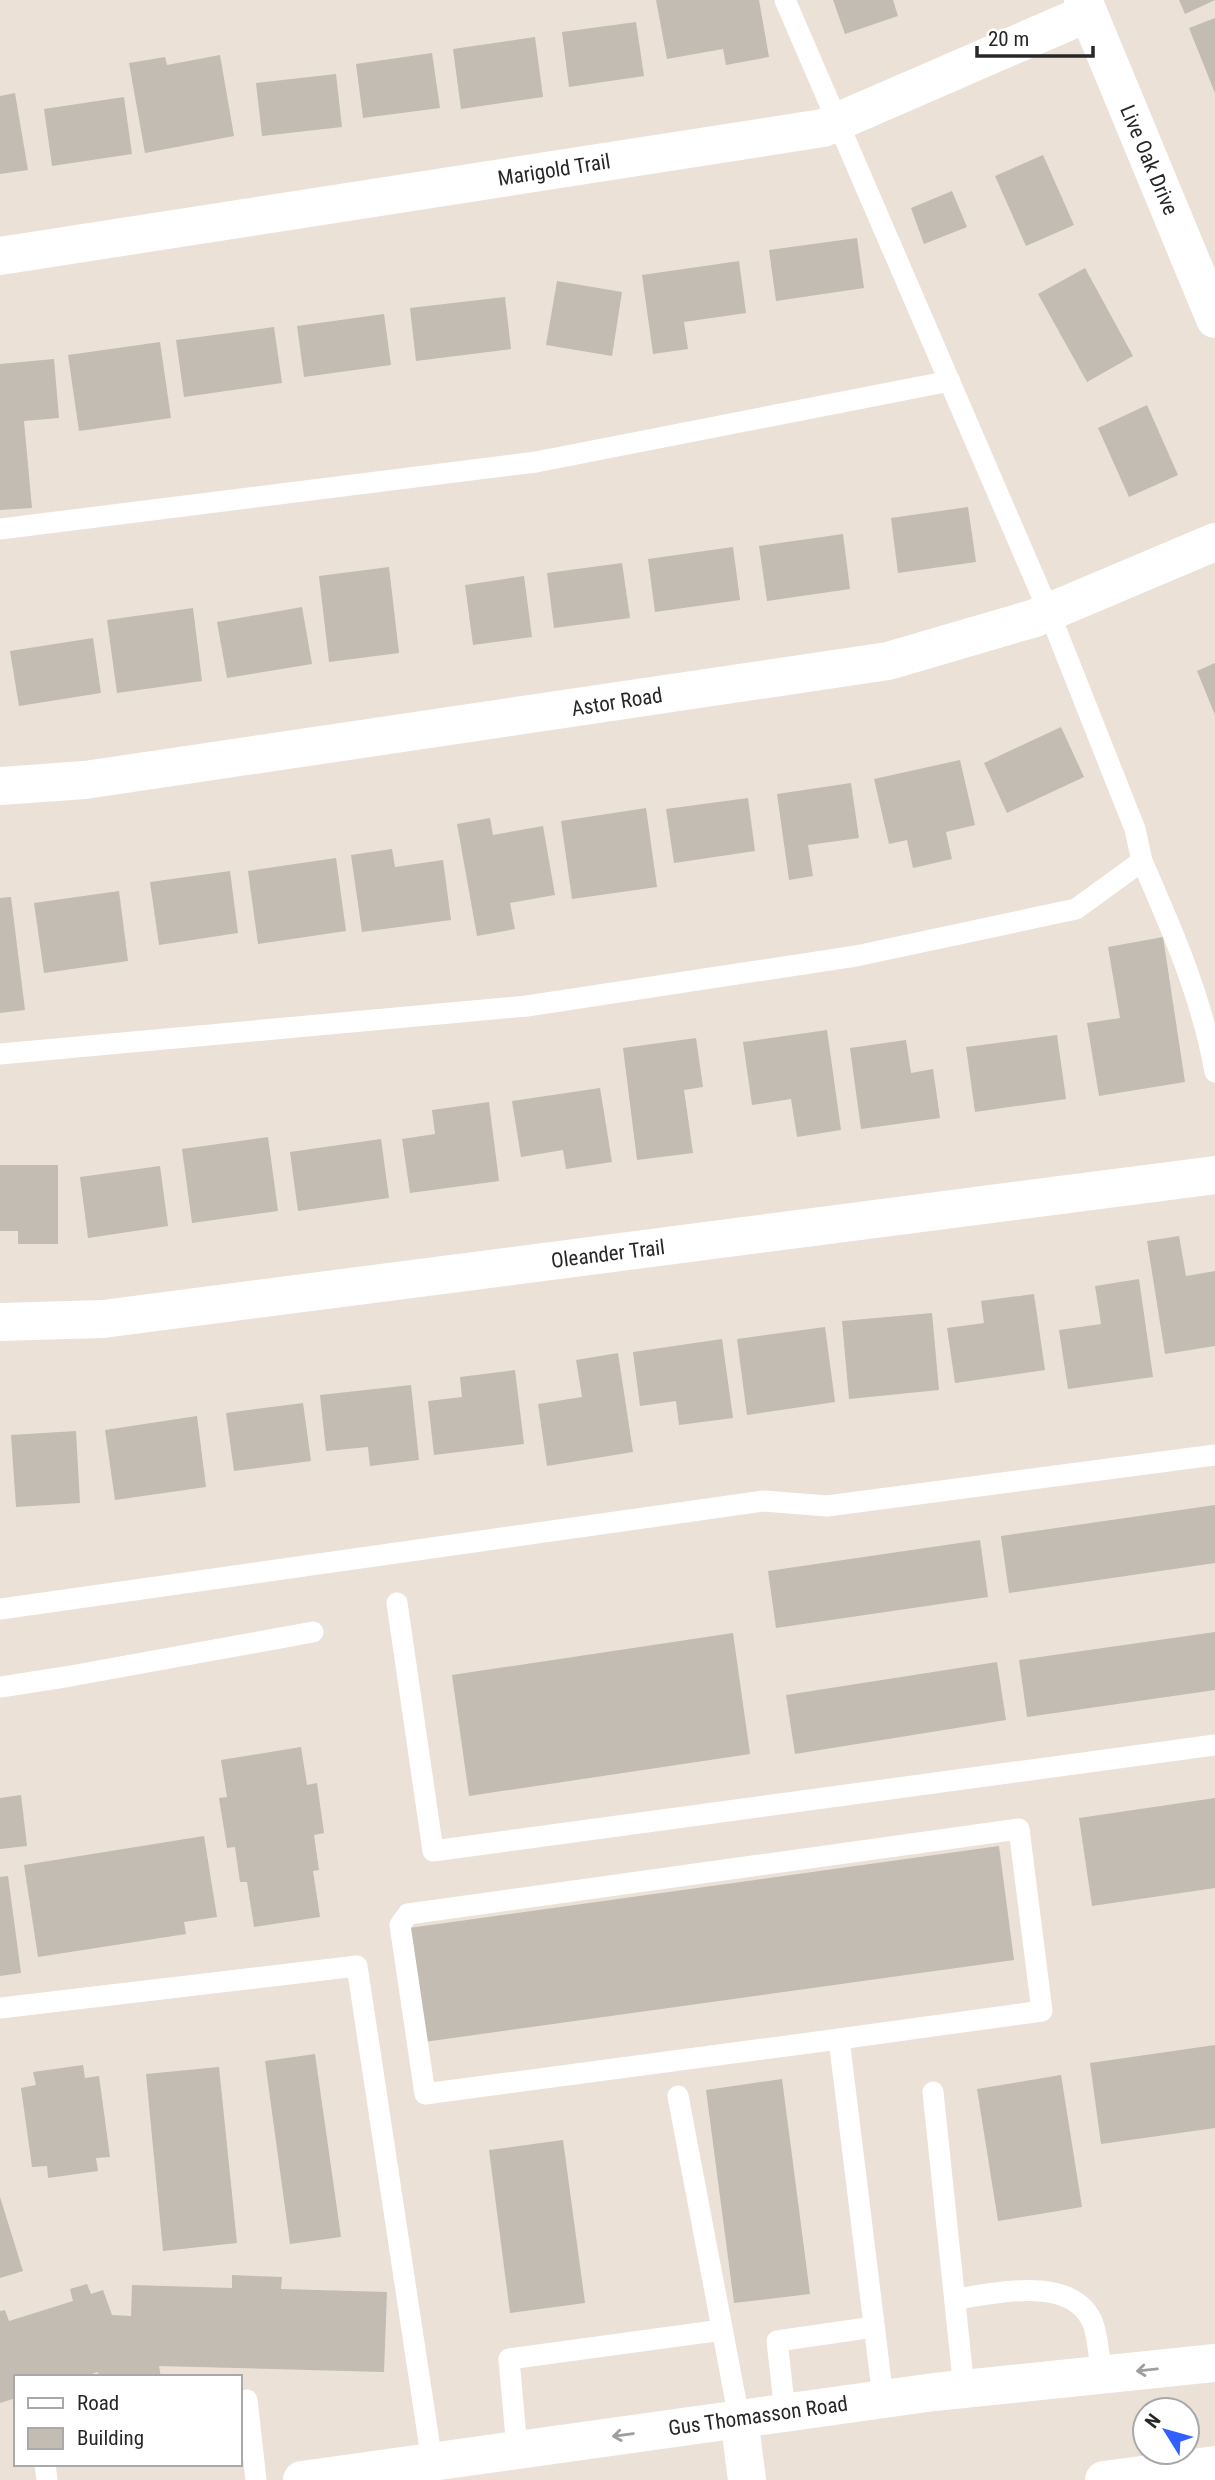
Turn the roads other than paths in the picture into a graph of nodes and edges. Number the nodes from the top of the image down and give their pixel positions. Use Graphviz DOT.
graph roads {
  1 [pos="785,0"];
  2 [pos="1086,6"];
  3 [pos="838,122"];
  4 [pos="0,256"];
  5 [pos="1215,319"];
  6 [pos="950,381"];
  7 [pos="0,530"];
  8 [pos="1215,542"];
  9 [pos="1049,612"];
  10 [pos="0,786"];
  11 [pos="1142,861"];
  12 [pos="0,1054"];
  13 [pos="1215,1072"];
  14 [pos="1215,1175"];
  15 [pos="0,1322"];
  16 [pos="1215,1455"];
  17 [pos="397,1603"];
  18 [pos="0,1609"];
  19 [pos="313,1632"];
  20 [pos="0,1687"];
  21 [pos="1215,1745"];
  22 [pos="0,2008"];
  23 [pos="839,2039"];
  24 [pos="933,2092"];
  25 [pos="678,2096"];
  26 [pos="955,2299"];
  27 [pos="874,2327"];
  28 [pos="722,2330"];
  29 [pos="1215,2363"];
  30 [pos="1102,2375"];
  31 [pos="964,2389"];
  32 [pos="883,2399"];
  33 [pos="247,2400"];
  34 [pos="785,2412"];
  35 [pos="739,2418"];
  36 [pos="517,2449"];
  37 [pos="432,2462"];
  38 [pos="1215,2465"];
  39 [pos="256,2480"];
  40 [pos="302,2480"];
  41 [pos="747,2480"];
  42 [pos="1104,2480"];
  1 -- 3 [label="lane"];
  2 -- 3 [label="street, Marigold Trail"];
  2 -- 5 [label="street, Live Oak Drive"];
  3 -- 4 [label="street, Marigold Trail"];
  3 -- 6 [label="lane"];
  6 -- 7 [label="lane"];
  6 -- 9 [label="lane"];
  8 -- 9 [label="street, Astor Road"];
  9 -- 10 [label="street, Astor Road"];
  9 -- 11 [label="lane"];
  11 -- 12 [label="lane"];
  11 -- 13 [label="lane"];
  14 -- 15 [label="street, Oleander Trail"];
  16 -- 18 [label="lane"];
  17 -- 21 [label="lane"];
  19 -- 20 [label="lane"];
  22 -- 37 [label="lane"];
  23 -- 23 [label="lane"];
  23 -- 27 [label="lane"];
  24 -- 26 [label="lane"];
  25 -- 28 [label="lane"];
  26 -- 30 [label="lane"];
  26 -- 31 [label="lane"];
  27 -- 32 [label="lane"];
  27 -- 34 [label="lane"];
  28 -- 35 [label="lane"];
  28 -- 36 [label="lane"];
  29 -- 30 [label="street, Gus Thomasson Road, one-way"];
  30 -- 31 [label="street, Gus Thomasson Road"];
  31 -- 32 [label="street, Gus Thomasson Road"];
  32 -- 34 [label="street, Gus Thomasson Road"];
  33 -- 39 [label="lane"];
  34 -- 35 [label="street, Gus Thomasson Road"];
  35 -- 36 [label="street, Gus Thomasson Road, one-way"];
  35 -- 41 [label="street"];
  36 -- 37 [label="street, Gus Thomasson Road"];
  37 -- 40 [label="street, Gus Thomasson Road"];
  38 -- 42 [label="street"];
}
